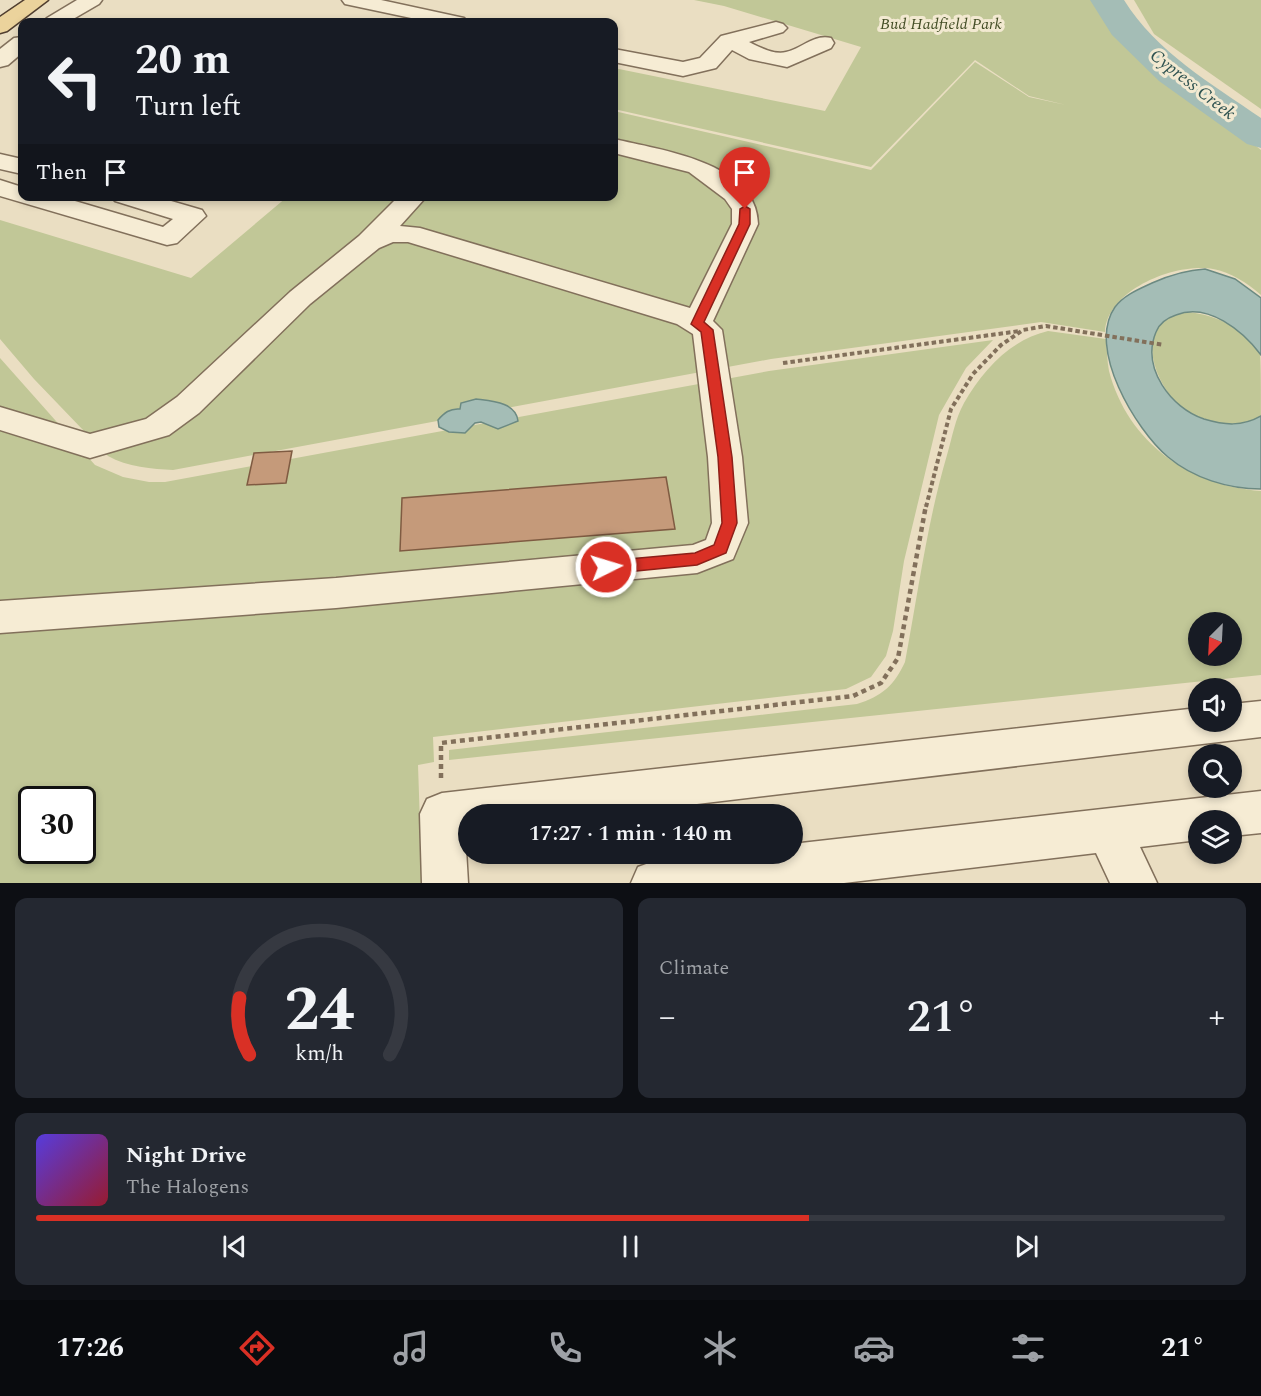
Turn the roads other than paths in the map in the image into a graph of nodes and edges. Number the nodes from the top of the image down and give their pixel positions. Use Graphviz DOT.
graph roads {
  1 [pos="39,0"];
  2 [pos="92,0"];
  3 [pos="352,0"];
  4 [pos="61,18"];
  5 [pos="438,18"];
  6 [pos="0,27"];
  7 [pos="776,28"];
  8 [pos="729,41"];
  9 [pos="823,43"];
  10 [pos="18,46"];
  11 [pos="618,57"];
  12 [pos="0,60"];
  13 [pos="618,147"];
  14 [pos="0,161"];
  15 [pos="18,166"];
  16 [pos="0,188"];
  17 [pos="18,194"];
  18 [pos="45,201"];
  19 [pos="141,201"];
  20 [pos="409,201"];
  21 [pos="369,242"];
  22 [pos="697,324"];
  23 [pos="0,418"];
  24 [pos="0,617"];
  25 [pos="1261,719"];
  26 [pos="1261,812"];
  27 [pos="1108,830"];
  28 [pos="445,883"];
  29 [pos="654,883"];
  30 [pos="1134,883"];
  1 -- 6 [label="main road"];
  2 -- 4 [label="street"];
  3 -- 5 [label="street"];
  7 -- 8 [label="street"];
  8 -- 9 [label="street"];
  8 -- 11 [label="street"];
  10 -- 12 [label="street"];
  13 -- 22 [label="street"];
  14 -- 15 [label="street"];
  16 -- 17 [label="street"];
  18 -- 19 [label="street"];
  20 -- 21 [label="street"];
  21 -- 22 [label="street"];
  21 -- 23 [label="street"];
  22 -- 24 [label="street"];
  25 -- 28 [label="street"];
  26 -- 27 [label="street"];
  27 -- 29 [label="street"];
  27 -- 30 [label="street"];
}
